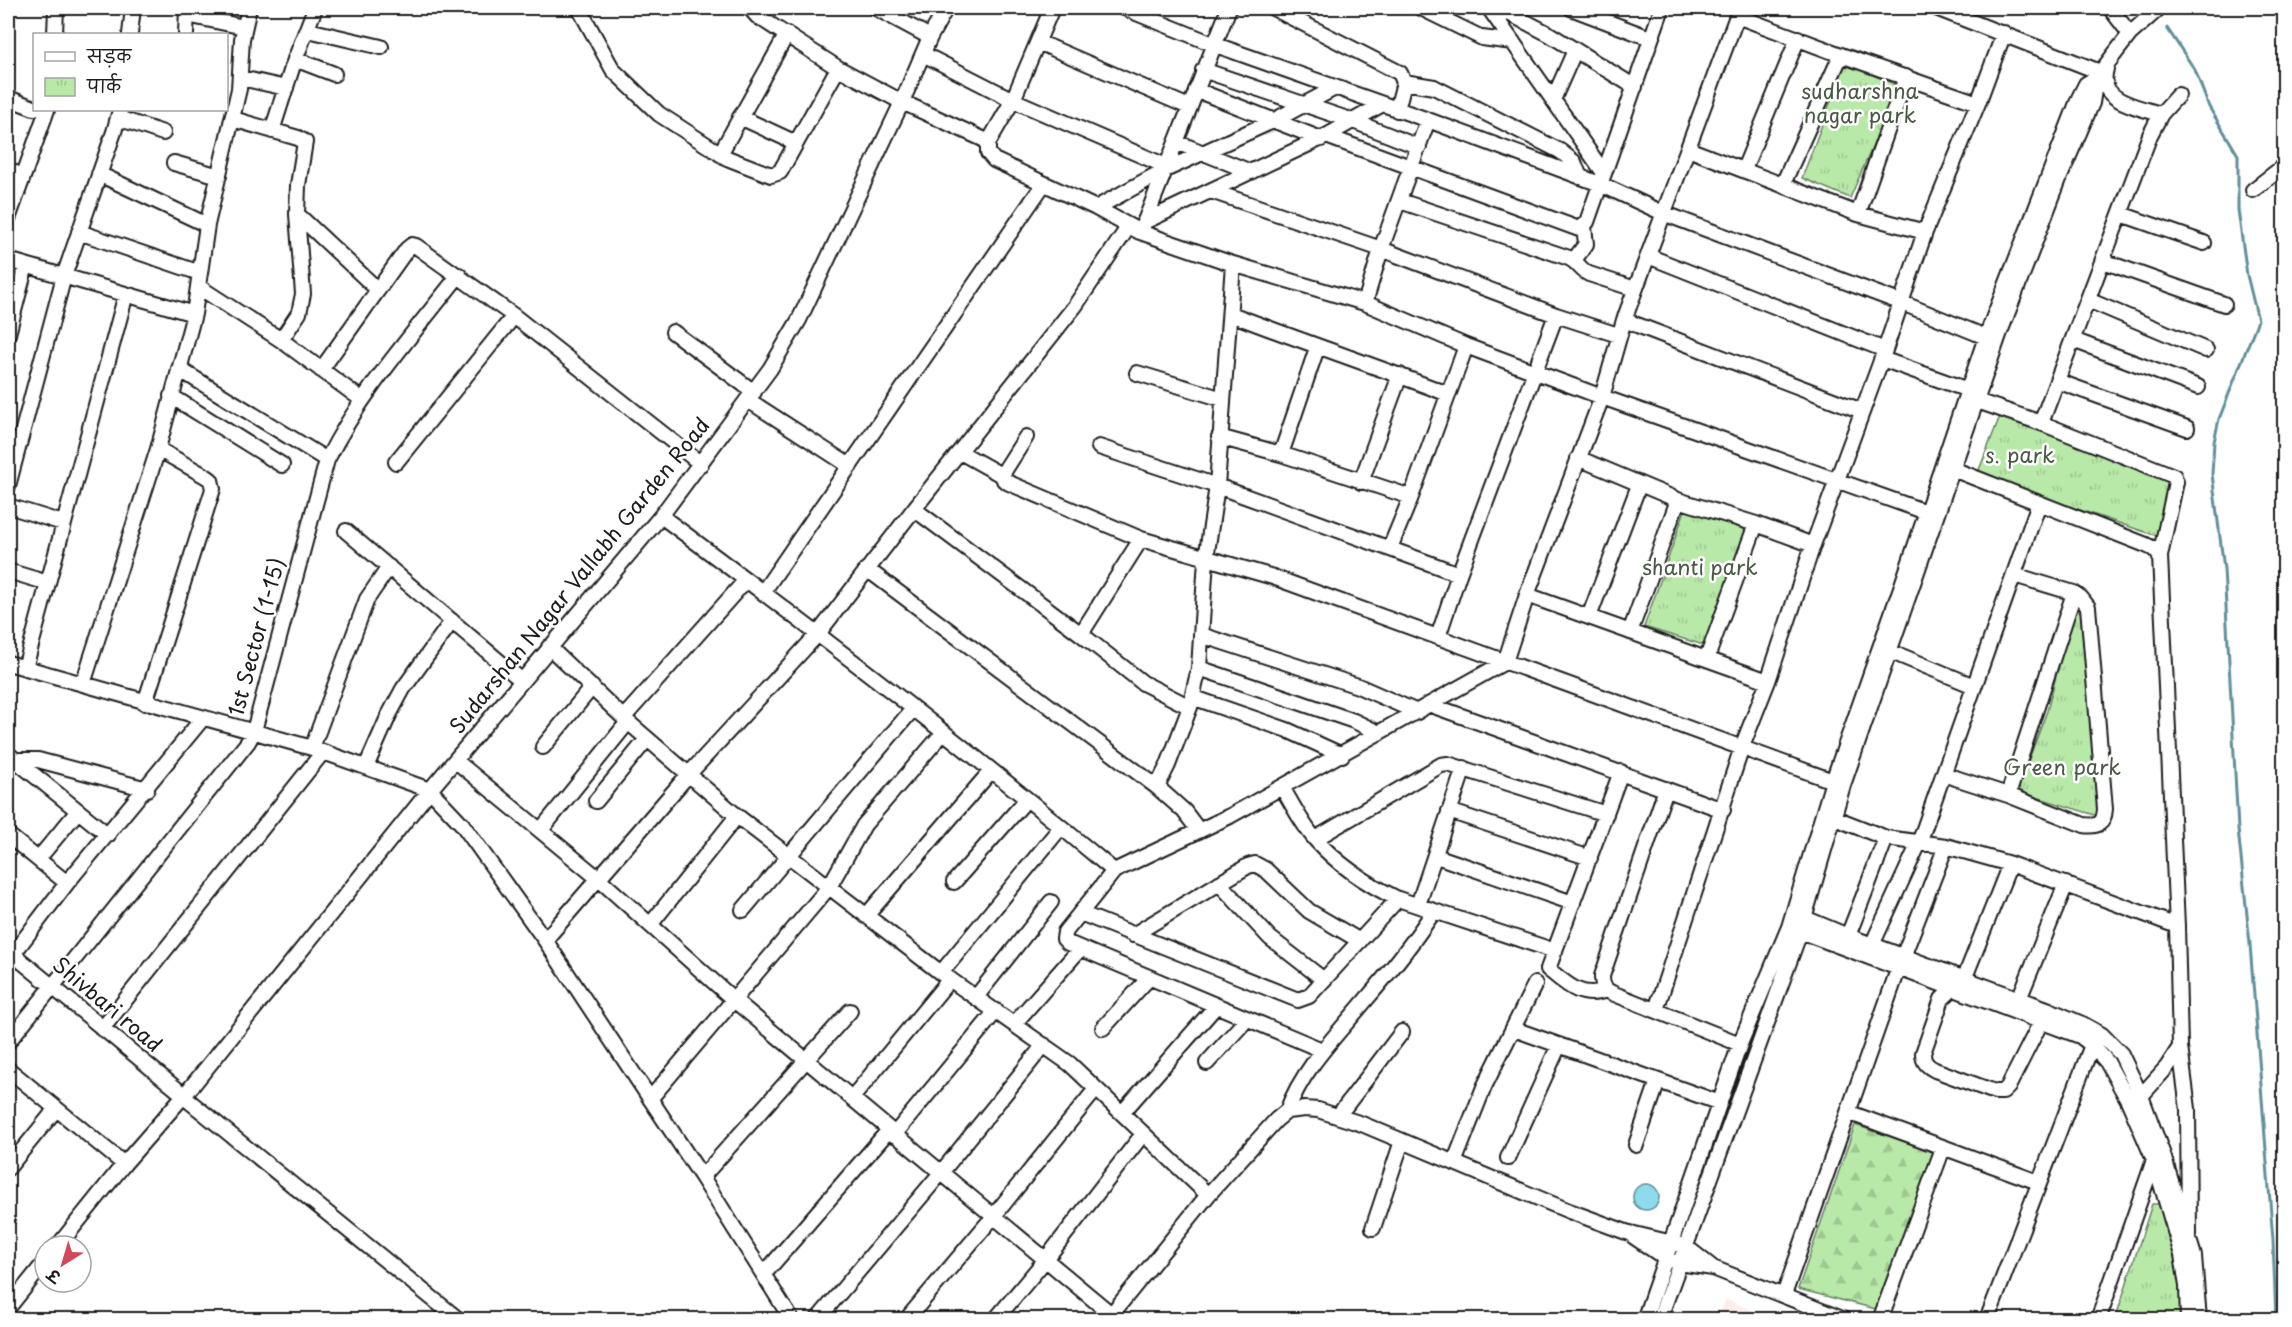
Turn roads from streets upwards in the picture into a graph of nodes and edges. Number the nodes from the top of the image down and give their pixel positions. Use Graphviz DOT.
graph roads {
  1 [pos="133,8"];
  2 [pos="249,8"];
  3 [pos="315,8"];
  4 [pos="579,8"];
  5 [pos="750,8"];
  6 [pos="876,8"];
  7 [pos="946,8"];
  8 [pos="1052,8"];
  9 [pos="1124,8"];
  10 [pos="1229,8"];
  11 [pos="1273,8"];
  12 [pos="1421,8"];
  13 [pos="1571,8"];
  14 [pos="1662,8"];
  15 [pos="1936,8"];
  16 [pos="2110,8"];
  17 [pos="2159,8"];
  18 [pos="53,9"];
  19 [pos="1493,10"];
  20 [pos="187,11"];
  21 [pos="1738,11"];
  22 [pos="244,27"];
  23 [pos="308,30"];
  24 [pos="55,33"];
  25 [pos="130,33"];
  26 [pos="186,33"];
  27 [pos="2004,33"];
  28 [pos="787,34"];
  29 [pos="2130,34"];
  30 [pos="930,37"];
  31 [pos="1650,38"];
  32 [pos="1798,38"];
  33 [pos="1038,42"];
  34 [pos="1513,42"];
  35 [pos="1213,44"];
  36 [pos="381,48"];
  37 [pos="1575,50"];
  38 [pos="923,54"];
  39 [pos="1840,55"];
  40 [pos="295,59"];
  41 [pos="838,69"];
  42 [pos="1203,70"];
  43 [pos="2101,71"];
  44 [pos="334,74"];
  45 [pos="241,78"];
  46 [pos="1906,78"];
  47 [pos="1404,82"];
  48 [pos="1635,87"];
  49 [pos="286,88"];
  50 [pos="1335,88"];
  51 [pos="1196,90"];
  52 [pos="2178,95"];
  53 [pos="8,98"];
  54 [pos="1013,100"];
  55 [pos="1553,100"];
  56 [pos="902,102"];
  57 [pos="1978,103"];
  58 [pos="1304,105"];
  59 [pos="1382,105"];
  60 [pos="33,107"];
  61 [pos="1189,107"];
  62 [pos="1397,110"];
  63 [pos="41,111"];
  64 [pos="119,114"];
  65 [pos="230,114"];
  66 [pos="2161,114"];
  67 [pos="740,117"];
  68 [pos="1275,120"];
  69 [pos="1428,120"];
  70 [pos="1353,121"];
  71 [pos="272,130"];
  72 [pos="162,133"];
  73 [pos="1324,137"];
  74 [pos="1176,142"];
  75 [pos="988,143"];
  76 [pos="796,144"];
  77 [pos="1419,147"];
  78 [pos="1688,149"];
  79 [pos="1203,153"];
  80 [pos="720,154"];
  81 [pos="174,163"];
  82 [pos="1412,166"];
  83 [pos="2284,166"];
  84 [pos="1166,168"];
  85 [pos="1744,169"];
  86 [pos="8,170"];
  87 [pos="1251,172"];
  88 [pos="99,174"];
  89 [pos="23,176"];
  90 [pos="219,176"];
  91 [pos="1580,177"];
  92 [pos="1602,179"];
  93 [pos="1043,184"];
  94 [pos="1783,184"];
  95 [pos="1211,190"];
  96 [pos="2253,190"];
  97 [pos="1400,201"];
  98 [pos="1096,208"];
  99 [pos="1663,213"];
  100 [pos="297,214"];
  101 [pos="1858,214"];
  102 [pos="2121,214"];
  103 [pos="8,219"];
  104 [pos="207,225"];
  105 [pos="1138,227"];
  106 [pos="1584,227"];
  107 [pos="79,232"];
  108 [pos="1925,232"];
  109 [pos="2204,243"];
  110 [pos="1381,249"];
  111 [pos="1648,256"];
  112 [pos="8,260"];
  113 [pos="1574,260"];
  114 [pos="2103,261"];
  115 [pos="1233,264"];
  116 [pos="26,265"];
  117 [pos="459,275"];
  118 [pos="64,276"];
  119 [pos="199,280"];
  120 [pos="1635,289"];
  121 [pos="378,290"];
  122 [pos="126,294"];
  123 [pos="2088,300"];
  124 [pos="1365,303"];
  125 [pos="1902,303"];
  126 [pos="2224,304"];
  127 [pos="194,314"];
  128 [pos="1231,314"];
  129 [pos="1556,315"];
  130 [pos="514,316"];
  131 [pos="1624,320"];
  132 [pos="673,332"];
  133 [pos="8,334"];
  134 [pos="1618,335"];
  135 [pos="1986,338"];
  136 [pos="281,340"];
  137 [pos="2073,340"];
  138 [pos="1466,346"];
  139 [pos="1317,348"];
  140 [pos="2206,350"];
  141 [pos="1884,354"];
  142 [pos="179,369"];
  143 [pos="321,370"];
  144 [pos="1536,372"];
  145 [pos="1137,373"];
  146 [pos="1400,375"];
  147 [pos="2057,381"];
  148 [pos="2198,387"];
  149 [pos="1448,394"];
  150 [pos="171,396"];
  151 [pos="751,396"];
  152 [pos="1972,396"];
  153 [pos="1602,397"];
  154 [pos="361,399"];
  155 [pos="1223,399"];
  156 [pos="1862,411"];
  157 [pos="2041,423"];
  158 [pos="2187,428"];
  159 [pos="1026,437"];
  160 [pos="1219,437"];
  161 [pos="14,440"];
  162 [pos="1099,447"];
  163 [pos="158,449"];
  164 [pos="960,452"];
  165 [pos="1281,454"];
  166 [pos="1578,458"];
  167 [pos="327,460"];
  168 [pos="396,462"];
  169 [pos="701,464"];
  170 [pos="282,465"];
  171 [pos="850,466"];
  172 [pos="1948,467"];
  173 [pos="1003,476"];
  174 [pos="1837,481"];
  175 [pos="1361,482"];
  176 [pos="1639,485"];
  177 [pos="8,486"];
  178 [pos="1217,486"];
  179 [pos="1411,497"];
  180 [pos="1677,500"];
  181 [pos="2039,503"];
  182 [pos="8,506"];
  183 [pos="914,509"];
  184 [pos="1926,512"];
  185 [pos="661,516"];
  186 [pos="63,523"];
  187 [pos="1756,524"];
  188 [pos="346,531"];
  189 [pos="1141,539"];
  190 [pos="1813,545"];
  191 [pos="1390,548"];
  192 [pos="2160,556"];
  193 [pos="1206,560"];
  194 [pos="389,567"];
  195 [pos="867,569"];
  196 [pos="8,571"];
  197 [pos="1459,574"];
  198 [pos="2014,575"];
  199 [pos="746,580"];
  200 [pos="48,583"];
  201 [pos="763,592"];
  202 [pos="2074,593"];
  203 [pos="1527,595"];
  204 [pos="1589,617"];
  205 [pos="452,621"];
  206 [pos="1630,632"];
  207 [pos="1081,634"];
  208 [pos="817,635"];
  209 [pos="1201,635"];
  210 [pos="1438,638"];
  211 [pos="549,647"];
  212 [pos="1885,649"];
  213 [pos="1707,658"];
  214 [pos="1505,662"];
  215 [pos="8,663"];
  216 [pos="25,668"];
  217 [pos="1199,668"];
  218 [pos="521,680"];
  219 [pos="1768,681"];
  220 [pos="83,684"];
  221 [pos="1974,686"];
  222 [pos="592,687"];
  223 [pos="1191,702"];
  224 [pos="145,703"];
  225 [pos="1431,705"];
  226 [pos="913,709"];
  227 [pos="1417,712"];
  228 [pos="203,718"];
  229 [pos="626,720"];
  230 [pos="254,731"];
  231 [pos="943,733"];
  232 [pos="1379,733"];
  233 [pos="647,739"];
  234 [pos="543,747"];
  235 [pos="1742,747"];
  236 [pos="318,750"];
  237 [pos="1342,755"];
  238 [pos="11,757"];
  239 [pos="456,761"];
  240 [pos="366,767"];
  241 [pos="1464,768"];
  242 [pos="991,771"];
  243 [pos="1621,772"];
  244 [pos="1943,774"];
  245 [pos="688,775"];
  246 [pos="1838,783"];
  247 [pos="1157,787"];
  248 [pos="1282,787"];
  249 [pos="147,789"];
  250 [pos="1666,789"];
  251 [pos="430,790"];
  252 [pos="2008,795"];
  253 [pos="1027,799"];
  254 [pos="596,801"];
  255 [pos="1723,810"];
  256 [pos="78,811"];
  257 [pos="1449,811"];
  258 [pos="1606,814"];
  259 [pos="737,816"];
  260 [pos="1835,818"];
  261 [pos="1061,826"];
  262 [pos="541,830"];
  263 [pos="1199,831"];
  264 [pos="8,835"];
  265 [pos="108,835"];
  266 [pos="1315,838"];
  267 [pos="1886,838"];
  268 [pos="1919,843"];
  269 [pos="1946,846"];
  270 [pos="789,856"];
  271 [pos="1436,856"];
  272 [pos="1590,858"];
  273 [pos="38,859"];
  274 [pos="2010,864"];
  275 [pos="1114,871"];
  276 [pos="599,879"];
  277 [pos="954,882"];
  278 [pos="1219,883"];
  279 [pos="67,884"];
  280 [pos="2066,884"];
  281 [pos="829,887"];
  282 [pos="1398,899"];
  283 [pos="1051,902"];
  284 [pos="1573,903"];
  285 [pos="1418,906"];
  286 [pos="743,909"];
  287 [pos="1434,911"];
  288 [pos="1080,914"];
  289 [pos="866,916"];
  290 [pos="1797,923"];
  291 [pos="650,925"];
  292 [pos="2177,926"];
  293 [pos="1133,935"];
  294 [pos="1848,936"];
  295 [pos="545,940"];
  296 [pos="1360,941"];
  297 [pos="1872,945"];
  298 [pos="1080,949"];
  299 [pos="1555,951"];
  300 [pos="10,952"];
  301 [pos="1901,962"];
  302 [pos="946,976"];
  303 [pos="1149,978"];
  304 [pos="1965,978"];
  305 [pos="1324,980"];
  306 [pos="1535,984"];
  307 [pos="52,987"];
  308 [pos="1954,988"];
  309 [pos="1606,990"];
  310 [pos="976,998"];
  311 [pos="2019,999"];
  312 [pos="735,1000"];
  313 [pos="1216,1006"];
  314 [pos="1656,1010"];
  315 [pos="850,1011"];
  316 [pos="996,1011"];
  317 [pos="2044,1016"];
  318 [pos="1247,1019"];
  319 [pos="1014,1024"];
  320 [pos="1103,1028"];
  321 [pos="102,1029"];
  322 [pos="1514,1029"];
  323 [pos="1402,1032"];
  324 [pos="2097,1040"];
  325 [pos="8,1042"];
  326 [pos="1740,1044"];
  327 [pos="1044,1045"];
  328 [pos="1559,1045"];
  329 [pos="2180,1047"];
  330 [pos="1322,1050"];
  331 [pos="808,1061"];
  332 [pos="1207,1063"];
  333 [pos="8,1069"];
  334 [pos="1658,1081"];
  335 [pos="1096,1089"];
  336 [pos="183,1096"];
  337 [pos="2141,1096"];
  338 [pos="650,1098"];
  339 [pos="852,1098"];
  340 [pos="1720,1103"];
  341 [pos="56,1109"];
  342 [pos="1287,1111"];
  343 [pos="1122,1113"];
  344 [pos="1850,1113"];
  345 [pos="1338,1116"];
  346 [pos="892,1132"];
  347 [pos="1143,1134"];
  348 [pos="1402,1141"];
  349 [pos="1636,1145"];
  350 [pos="1943,1148"];
  351 [pos="1508,1158"];
  352 [pos="2159,1158"];
  353 [pos="1454,1163"];
  354 [pos="124,1164"];
  355 [pos="8,1168"];
  356 [pos="940,1174"];
  357 [pos="702,1176"];
  358 [pos="2038,1182"];
  359 [pos="1208,1195"];
  360 [pos="993,1217"];
  361 [pos="1373,1228"];
  362 [pos="1626,1232"];
  363 [pos="68,1234"];
  364 [pos="2189,1235"];
  365 [pos="1671,1242"];
  366 [pos="1685,1246"];
  367 [pos="1665,1258"];
  368 [pos="1046,1259"];
  369 [pos="1679,1263"];
  370 [pos="1713,1268"];
  371 [pos="764,1274"];
  372 [pos="33,1277"];
  373 [pos="1784,1295"];
  374 [pos="8,1308"];
  375 [pos="1109,1317"];
  376 [pos="459,1320"];
  377 [pos="792,1320"];
  378 [pos="817,1320"];
  379 [pos="906,1320"];
  380 [pos="994,1320"];
  381 [pos="1644,1320"];
  382 [pos="1659,1320"];
  383 [pos="1845,1320"];
  384 [pos="1880,1320"];
  385 [pos="1987,1320"];
  386 [pos="2098,1320"];
  387 [pos="2188,1320"];
  388 [pos="2199,1320"];
  1 -- 25 [label="street"];
  2 -- 22 [label="street"];
  3 -- 23 [label="street"];
  4 -- 80 [label="street"];
  5 -- 28 [label="street"];
  6 -- 30 [label="street"];
  7 -- 30 [label="street, Sudarshan Nagar Vallabh Garden Road"];
  8 -- 33 [label="street"];
  9 -- 35 [label="street"];
  10 -- 35 [label="street"];
  11 -- 47 [label="street"];
  12 -- 34 [label="street"];
  13 -- 31 [label="street"];
  14 -- 31 [label="street"];
  15 -- 27 [label="street"];
  16 -- 29 [label="street"];
  17 -- 29 [label="street"];
  18 -- 24 [label="street"];
  19 -- 34 [label="street"];
  19 -- 37 [label="street"];
  20 -- 22 [label="street"];
  20 -- 26 [label="street"];
  21 -- 32 [label="street"];
  21 -- 78 [label="street"];
  22 -- 45 [label="street"];
  23 -- 36 [label="street"];
  23 -- 40 [label="street"];
  27 -- 43 [label="street"];
  27 -- 57 [label="street"];
  28 -- 41 [label="street"];
  28 -- 67 [label="street"];
  29 -- 43 [label="street"];
  30 -- 38 [label="street, Sudarshan Nagar Vallabh Garden Road"];
  31 -- 48 [label="street"];
  32 -- 39 [label="street"];
  32 -- 85 [label="street"];
  33 -- 54 [label="street"];
  33 -- 61 [label="street"];
  34 -- 55 [label="street"];
  35 -- 42 [label="street"];
  35 -- 50 [label="street"];
  37 -- 48 [label="street"];
  37 -- 55 [label="street"];
  38 -- 54 [label="street"];
  38 -- 56 [label="street, Sudarshan Nagar Vallabh Garden Road"];
  39 -- 46 [label="street"];
  39 -- 94 [label="street"];
  40 -- 44 [label="street"];
  40 -- 49 [label="street"];
  41 -- 56 [label="street"];
  41 -- 76 [label="street"];
  42 -- 51 [label="street"];
  42 -- 58 [label="street"];
  43 -- 66 [label="street"];
  43 -- 135 [label="street"];
  43 -- 152 [label="street"];
  45 -- 49 [label="street"];
  45 -- 65 [label="street"];
  46 -- 57 [label="street"];
  46 -- 101 [label="street"];
  47 -- 62 [label="street"];
  47 -- 91 [label="street"];
  48 -- 92 [label="street"];
  49 -- 71 [label="street"];
  50 -- 58 [label="street"];
  50 -- 59 [label="street"];
  51 -- 61 [label="street"];
  51 -- 68 [label="street"];
  52 -- 66 [label="street"];
  53 -- 60 [label="street"];
  54 -- 75 [label="street"];
  54 -- 84 [label="street"];
  55 -- 92 [label="street"];
  56 -- 75 [label="street"];
  56 -- 151 [label="street, Sudarshan Nagar Vallabh Garden Road"];
  57 -- 108 [label="street"];
  58 -- 68 [label="street"];
  58 -- 70 [label="street"];
  59 -- 62 [label="street"];
  59 -- 70 [label="street"];
  61 -- 74 [label="street"];
  62 -- 69 [label="street"];
  63 -- 89 [label="street"];
  64 -- 72 [label="street"];
  64 -- 88 [label="street"];
  65 -- 71 [label="street"];
  65 -- 90 [label="street"];
  66 -- 102 [label="street"];
  67 -- 76 [label="street"];
  67 -- 80 [label="street"];
  68 -- 73 [label="street"];
  68 -- 79 [label="street"];
  69 -- 77 [label="street"];
  69 -- 91 [label="street"];
  70 -- 73 [label="street"];
  70 -- 77 [label="street"];
  71 -- 100 [label="street"];
  73 -- 82 [label="street"];
  73 -- 87 [label="street"];
  74 -- 79 [label="street"];
  74 -- 84 [label="street"];
  75 -- 93 [label="street"];
  76 -- 80 [label="street"];
  77 -- 82 [label="street"];
  78 -- 85 [label="street"];
  78 -- 99 [label="street"];
  79 -- 84 [label="street"];
  79 -- 87 [label="street"];
  81 -- 90 [label="street"];
  82 -- 97 [label="street"];
  82 -- 106 [label="street"];
  83 -- 96 [label="street"];
  84 -- 98 [label="street"];
  84 -- 105 [label="street"];
  85 -- 94 [label="street"];
  86 -- 89 [label="street"];
  87 -- 95 [label="street"];
  88 -- 104 [label="street"];
  88 -- 107 [label="street"];
  89 -- 103 [label="street"];
  90 -- 104 [label="street"];
  91 -- 92 [label="street"];
  92 -- 99 [label="street"];
  92 -- 106 [label="street"];
  93 -- 98 [label="street"];
  93 -- 171 [label="street"];
  94 -- 101 [label="street"];
  95 -- 105 [label="street"];
  95 -- 110 [label="street"];
  97 -- 110 [label="street"];
  97 -- 113 [label="street"];
  98 -- 105 [label="street"];
  99 -- 111 [label="street"];
  99 -- 125 [label="street"];
  100 -- 121 [label="street"];
  100 -- 136 [label="street"];
  101 -- 108 [label="street"];
  102 -- 109 [label="street"];
  102 -- 114 [label="street"];
  104 -- 119 [label="street"];
  105 -- 115 [label="street"];
  105 -- 164 [label="street"];
  106 -- 113 [label="street"];
  107 -- 118 [label="street"];
  107 -- 119 [label="street"];
  108 -- 125 [label="street"];
  110 -- 124 [label="street"];
  110 -- 129 [label="street"];
  111 -- 120 [label="street"];
  111 -- 141 [label="street"];
  112 -- 116 [label="street"];
  113 -- 120 [label="street"];
  114 -- 123 [label="street"];
  114 -- 126 [label="street"];
  115 -- 124 [label="street"];
  115 -- 128 [label="street"];
  116 -- 118 [label="street"];
  116 -- 133 [label="street"];
  117 -- 121 [label="street"];
  117 -- 130 [label="street"];
  117 -- 154 [label="street, 1st Sector (1-15)"];
  118 -- 122 [label="street"];
  118 -- 161 [label="street"];
  119 -- 127 [label="street"];
  119 -- 136 [label="street"];
  120 -- 131 [label="street"];
  121 -- 143 [label="street"];
  122 -- 127 [label="street"];
  122 -- 186 [label="street"];
  123 -- 137 [label="street"];
  123 -- 140 [label="street"];
  124 -- 138 [label="street"];
  125 -- 135 [label="street"];
  125 -- 141 [label="street"];
  127 -- 142 [label="street"];
  128 -- 139 [label="street"];
  128 -- 155 [label="street"];
  129 -- 134 [label="street"];
  129 -- 144 [label="street"];
  130 -- 168 [label="street"];
  130 -- 169 [label="street"];
  131 -- 134 [label="street"];
  131 -- 156 [label="street"];
  132 -- 151 [label="street"];
  134 -- 153 [label="street"];
  135 -- 152 [label="street"];
  136 -- 143 [label="street"];
  137 -- 147 [label="street"];
  137 -- 148 [label="street"];
  138 -- 144 [label="street"];
  138 -- 149 [label="street"];
  139 -- 146 [label="street"];
  139 -- 165 [label="street"];
  141 -- 152 [label="street"];
  141 -- 156 [label="street"];
  142 -- 150 [label="street"];
  142 -- 167 [label="street"];
  143 -- 154 [label="street"];
  144 -- 153 [label="street"];
  144 -- 197 [label="street"];
  145 -- 155 [label="street"];
  146 -- 149 [label="street"];
  146 -- 175 [label="street"];
  147 -- 157 [label="street"];
  147 -- 158 [label="street"];
  149 -- 179 [label="street"];
  150 -- 163 [label="street"];
  150 -- 170 [label="street"];
  151 -- 169 [label="street, Sudarshan Nagar Vallabh Garden Road"];
  151 -- 171 [label="street"];
  152 -- 157 [label="street"];
  152 -- 172 [label="street"];
  153 -- 166 [label="street"];
  153 -- 174 [label="street"];
  154 -- 167 [label="street, 1st Sector (1-15)"];
  155 -- 160 [label="street"];
  156 -- 174 [label="street"];
  157 -- 192 [label="street"];
  159 -- 173 [label="street"];
  160 -- 165 [label="street"];
  160 -- 178 [label="street"];
  161 -- 177 [label="street"];
  162 -- 178 [label="street"];
  163 -- 220 [label="street"];
  163 -- 224 [label="street"];
  164 -- 173 [label="street"];
  164 -- 183 [label="street"];
  165 -- 175 [label="street"];
  166 -- 176 [label="street"];
  166 -- 203 [label="street"];
  167 -- 230 [label="street, 1st Sector (1-15)"];
  169 -- 185 [label="street, Sudarshan Nagar Vallabh Garden Road"];
  171 -- 201 [label="street"];
  172 -- 181 [label="street"];
  172 -- 184 [label="street"];
  172 -- 212 [label="street"];
  173 -- 189 [label="street"];
  174 -- 184 [label="street"];
  174 -- 190 [label="street"];
  175 -- 179 [label="street"];
  176 -- 180 [label="street"];
  176 -- 204 [label="street"];
  178 -- 191 [label="street"];
  178 -- 193 [label="street"];
  179 -- 191 [label="street"];
  180 -- 187 [label="street"];
  180 -- 206 [label="street"];
  181 -- 192 [label="street"];
  181 -- 198 [label="street"];
  182 -- 186 [label="street"];
  183 -- 195 [label="street"];
  183 -- 207 [label="street"];
  184 -- 212 [label="street"];
  185 -- 199 [label="street"];
  185 -- 211 [label="street, Sudarshan Nagar Vallabh Garden Road"];
  186 -- 200 [label="street"];
  187 -- 190 [label="street"];
  187 -- 213 [label="street"];
  188 -- 194 [label="street"];
  189 -- 193 [label="street"];
  189 -- 207 [label="street"];
  190 -- 219 [label="street"];
  191 -- 197 [label="street"];
  192 -- 292 [label="street"];
  193 -- 209 [label="street"];
  193 -- 210 [label="street"];
  194 -- 205 [label="street"];
  194 -- 236 [label="street"];
  195 -- 208 [label="street"];
  195 -- 247 [label="street"];
  196 -- 200 [label="street"];
  197 -- 210 [label="street"];
  198 -- 202 [label="street"];
  198 -- 221 [label="street"];
  199 -- 201 [label="street"];
  199 -- 229 [label="street"];
  200 -- 216 [label="street"];
  201 -- 208 [label="street"];
  202 -- 252 [label="street"];
  202 -- 252 [label="street"];
  203 -- 204 [label="street"];
  203 -- 214 [label="street"];
  204 -- 206 [label="street"];
  205 -- 218 [label="street"];
  205 -- 240 [label="street"];
  206 -- 213 [label="street"];
  207 -- 223 [label="street"];
  208 -- 226 [label="street"];
  208 -- 245 [label="street"];
  209 -- 217 [label="street"];
  209 -- 227 [label="street"];
  210 -- 214 [label="street"];
  211 -- 218 [label="street, Sudarshan Nagar Vallabh Garden Road"];
  211 -- 222 [label="street"];
  212 -- 221 [label="street"];
  212 -- 246 [label="street"];
  213 -- 219 [label="street"];
  214 -- 225 [label="street"];
  214 -- 235 [label="street"];
  215 -- 216 [label="street"];
  216 -- 220 [label="street"];
  217 -- 223 [label="street"];
  217 -- 232 [label="street"];
  218 -- 239 [label="street, Sudarshan Nagar Vallabh Garden Road"];
  219 -- 235 [label="street"];
  220 -- 224 [label="street"];
  221 -- 244 [label="street"];
  222 -- 229 [label="street"];
  222 -- 234 [label="street"];
  223 -- 237 [label="street"];
  223 -- 247 [label="street"];
  224 -- 228 [label="street"];
  225 -- 227 [label="street"];
  225 -- 243 [label="street"];
  226 -- 231 [label="street"];
  226 -- 270 [label="street"];
  227 -- 232 [label="street"];
  228 -- 230 [label="street"];
  228 -- 249 [label="street"];
  229 -- 233 [label="street"];
  229 -- 262 [label="street"];
  230 -- 236 [label="street"];
  230 -- 307 [label="street, 1st Sector (1-15)"];
  231 -- 242 [label="street"];
  231 -- 281 [label="street"];
  232 -- 237 [label="street"];
  233 -- 245 [label="street"];
  233 -- 254 [label="street"];
  235 -- 246 [label="street"];
  235 -- 255 [label="street"];
  236 -- 240 [label="street"];
  236 -- 321 [label="street"];
  237 -- 248 [label="street"];
  238 -- 249 [label="street"];
  238 -- 256 [label="street"];
  239 -- 251 [label="street, Sudarshan Nagar Vallabh Garden Road"];
  239 -- 262 [label="street"];
  240 -- 251 [label="street"];
  241 -- 257 [label="street"];
  241 -- 258 [label="street"];
  241 -- 266 [label="street"];
  242 -- 253 [label="street"];
  242 -- 289 [label="street"];
  243 -- 250 [label="street"];
  243 -- 258 [label="street"];
  244 -- 252 [label="street"];
  244 -- 268 [label="street"];
  245 -- 259 [label="street"];
  245 -- 276 [label="street"];
  246 -- 260 [label="street"];
  246 -- 290 [label="street"];
  247 -- 263 [label="street"];
  248 -- 263 [label="street"];
  248 -- 266 [label="street"];
  249 -- 265 [label="street"];
  250 -- 255 [label="street"];
  250 -- 309 [label="street"];
  251 -- 295 [label="street"];
  251 -- 336 [label="street, Sudarshan Nagar Vallabh Garden Road"];
  253 -- 261 [label="street"];
  253 -- 277 [label="street"];
  255 -- 314 [label="street"];
  256 -- 265 [label="street"];
  256 -- 273 [label="street"];
  257 -- 271 [label="street"];
  257 -- 272 [label="street"];
  258 -- 272 [label="street"];
  259 -- 270 [label="street"];
  259 -- 291 [label="street"];
  260 -- 267 [label="street"];
  260 -- 290 [label="street"];
  261 -- 275 [label="street"];
  261 -- 302 [label="street"];
  262 -- 276 [label="street"];
  263 -- 275 [label="street"];
  264 -- 273 [label="street"];
  265 -- 279 [label="street"];
  266 -- 282 [label="street"];
  267 -- 268 [label="street"];
  267 -- 294 [label="street"];
  268 -- 269 [label="street"];
  268 -- 297 [label="street"];
  269 -- 274 [label="street"];
  269 -- 301 [label="street"];
  270 -- 281 [label="street"];
  270 -- 286 [label="street"];
  271 -- 284 [label="street"];
  271 -- 285 [label="street"];
  272 -- 284 [label="street"];
  273 -- 279 [label="street"];
  274 -- 280 [label="street"];
  274 -- 304 [label="street"];
  275 -- 288 [label="street"];
  276 -- 291 [label="street"];
  276 -- 295 [label="street"];
  278 -- 293 [label="street"];
  278 -- 296 [label="street"];
  278 -- 305 [label="street"];
  279 -- 300 [label="street"];
  280 -- 292 [label="street"];
  280 -- 311 [label="street"];
  281 -- 289 [label="street"];
  281 -- 312 [label="street"];
  282 -- 285 [label="street"];
  282 -- 296 [label="street"];
  283 -- 310 [label="street"];
  284 -- 299 [label="street"];
  285 -- 287 [label="street"];
  287 -- 299 [label="street"];
  287 -- 330 [label="street"];
  288 -- 293 [label="street"];
  288 -- 298 [label="street"];
  289 -- 302 [label="street"];
  290 -- 294 [label="street"];
  290 -- 301 [label="street"];
  290 -- 326 [label="street"];
  290 -- 366 [label="street"];
  291 -- 312 [label="street"];
  292 -- 329 [label="street"];
  293 -- 305 [label="street"];
  294 -- 297 [label="street"];
  295 -- 338 [label="street"];
  296 -- 305 [label="street"];
  297 -- 301 [label="street"];
  298 -- 303 [label="street"];
  298 -- 319 [label="street"];
  299 -- 309 [label="street"];
  300 -- 307 [label="street, Shivbari road"];
  301 -- 304 [label="street"];
  301 -- 308 [label="street"];
  301 -- 344 [label="street"];
  302 -- 310 [label="street"];
  302 -- 339 [label="street"];
  303 -- 313 [label="street"];
  303 -- 320 [label="street"];
  304 -- 308 [label="street"];
  304 -- 311 [label="street"];
  306 -- 322 [label="street"];
  307 -- 321 [label="street, Shivbari road"];
  307 -- 325 [label="street, 1st Sector (1-15)"];
  308 -- 317 [label="street"];
  308 -- 317 [label="street"];
  309 -- 314 [label="street"];
  310 -- 316 [label="street"];
  311 -- 317 [label="street"];
  312 -- 331 [label="street"];
  312 -- 338 [label="street"];
  313 -- 318 [label="street"];
  313 -- 343 [label="street"];
  314 -- 326 [label="street"];
  315 -- 331 [label="street"];
  316 -- 319 [label="street"];
  316 -- 346 [label="street"];
  317 -- 324 [label="street"];
  318 -- 330 [label="street"];
  318 -- 332 [label="street"];
  319 -- 327 [label="street"];
  321 -- 336 [label="street, Shivbari road"];
  322 -- 328 [label="street"];
  322 -- 353 [label="street"];
  323 -- 345 [label="street"];
  324 -- 337 [label="street"];
  324 -- 352 [label="street"];
  324 -- 358 [label="street"];
  326 -- 340 [label="street"];
  327 -- 335 [label="street"];
  327 -- 356 [label="street"];
  328 -- 334 [label="street"];
  328 -- 351 [label="street"];
  329 -- 337 [label="street"];
  329 -- 364 [label="street"];
  330 -- 342 [label="street"];
  331 -- 339 [label="street"];
  331 -- 357 [label="street"];
  333 -- 341 [label="street"];
  334 -- 340 [label="street"];
  334 -- 349 [label="street"];
  335 -- 343 [label="street"];
  335 -- 360 [label="street"];
  336 -- 354 [label="street, Sudarshan Nagar Vallabh Garden Road"];
  336 -- 376 [label="street, Shivbari road"];
  337 -- 352 [label="street"];
  338 -- 357 [label="street"];
  339 -- 346 [label="street"];
  340 -- 365 [label="street"];
  341 -- 354 [label="street"];
  341 -- 355 [label="street"];
  342 -- 345 [label="street"];
  342 -- 359 [label="street"];
  343 -- 347 [label="street"];
  344 -- 350 [label="street"];
  344 -- 373 [label="street"];
  345 -- 348 [label="street"];
  346 -- 356 [label="street"];
  346 -- 371 [label="street"];
  347 -- 359 [label="street"];
  347 -- 368 [label="street"];
  348 -- 353 [label="street"];
  348 -- 361 [label="street"];
  350 -- 358 [label="street"];
  350 -- 384 [label="street"];
  352 -- 364 [label="street"];
  352 -- 386 [label="street"];
  352 -- 387 [label="street"];
  353 -- 362 [label="street"];
  354 -- 363 [label="street, Sudarshan Nagar Vallabh Garden Road"];
  356 -- 360 [label="street"];
  356 -- 378 [label="street"];
  357 -- 371 [label="street"];
  358 -- 385 [label="street"];
  359 -- 375 [label="street"];
  360 -- 368 [label="street"];
  360 -- 379 [label="street"];
  362 -- 365 [label="street"];
  362 -- 367 [label="street"];
  364 -- 388 [label="street"];
  365 -- 366 [label="street"];
  365 -- 367 [label="street"];
  366 -- 369 [label="street"];
  366 -- 370 [label="street"];
  367 -- 369 [label="street"];
  367 -- 381 [label="street"];
  368 -- 375 [label="street"];
  368 -- 380 [label="street"];
  369 -- 370 [label="street"];
  369 -- 382 [label="street"];
  370 -- 373 [label="street"];
  371 -- 377 [label="street"];
  372 -- 374 [label="street"];
  373 -- 383 [label="street"];
}
